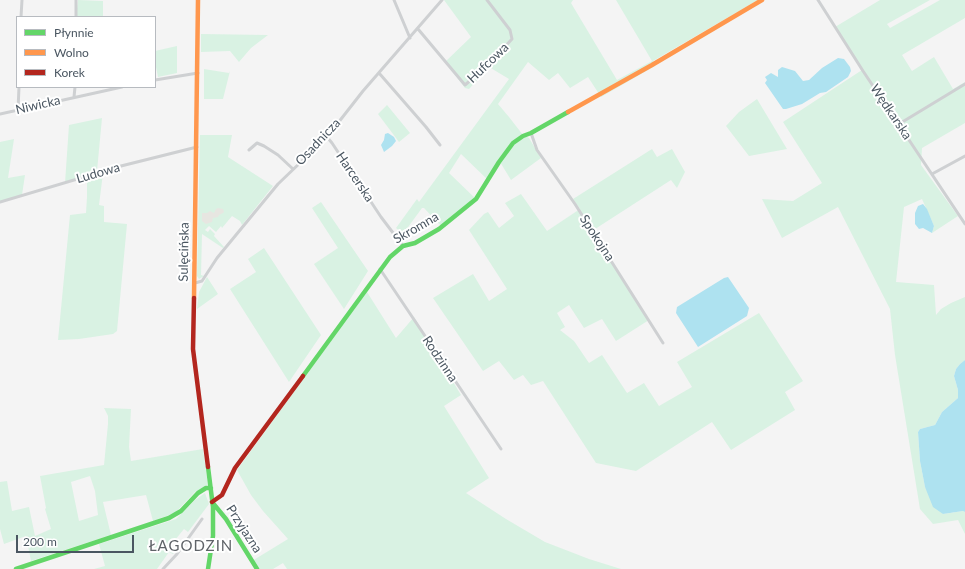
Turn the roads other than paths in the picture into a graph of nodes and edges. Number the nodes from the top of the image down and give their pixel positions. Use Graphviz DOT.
graph roads {
  1 [pos="22,0"];
  2 [pos="76,0"];
  3 [pos="198,0"];
  4 [pos="394,0"];
  5 [pos="442,0"];
  6 [pos="487,0"];
  7 [pos="762,0"];
  8 [pos="818,0"];
  9 [pos="21,16"];
  10 [pos="76,16"];
  11 [pos="418,29"];
  12 [pos="410,38"];
  13 [pos="198,73"];
  14 [pos="379,73"];
  15 [pos="156,80"];
  16 [pos="965,84"];
  17 [pos="19,88"];
  18 [pos="75,88"];
  19 [pos="117,88"];
  20 [pos="74,97"];
  21 [pos="18,110"];
  22 [pos="0,114"];
  23 [pos="899,124"];
  24 [pos="531,133"];
  25 [pos="326,137"];
  26 [pos="440,145"];
  27 [pos="196,147"];
  28 [pos="249,150"];
  29 [pos="965,156"];
  30 [pos="293,169"];
  31 [pos="932,174"];
  32 [pos="0,202"];
  33 [pos="965,224"];
  34 [pos="403,246"];
  35 [pos="380,269"];
  36 [pos="195,283"];
  37 [pos="664,344"];
  38 [pos="501,449"];
  39 [pos="211,488"];
  40 [pos="212,502"];
  41 [pos="202,519"];
  42 [pos="16,569"];
  43 [pos="163,569"];
  44 [pos="208,569"];
  45 [pos="257,569"];
  1 -- 9 [label="street"];
  2 -- 10 [label="street"];
  3 -- 13 [label="street, Sulęcińska"];
  4 -- 12 [label="street"];
  5 -- 11 [label="street, Osadnicza"];
  6 -- 11 [label="street, Hufcowa"];
  7 -- 24 [label="street, Skromna"];
  8 -- 23 [label="street, Wędkarska"];
  11 -- 12 [label="street, Osadnicza"];
  12 -- 14 [label="street, Osadnicza"];
  13 -- 15 [label="street"];
  13 -- 27 [label="street, Sulęcińska"];
  14 -- 25 [label="street, Osadnicza"];
  14 -- 26 [label="street"];
  16 -- 23 [label="street"];
  17 -- 21 [label="street"];
  18 -- 20 [label="street"];
  19 -- 20 [label="street, Niwicka"];
  20 -- 21 [label="street, Niwicka"];
  21 -- 22 [label="street, Niwicka"];
  23 -- 31 [label="street, Wędkarska"];
  24 -- 34 [label="street, Skromna"];
  24 -- 37 [label="street, Spokojna"];
  25 -- 30 [label="street, Osadnicza"];
  25 -- 34 [label="street, Harcerska"];
  27 -- 32 [label="street, Ludowa"];
  27 -- 36 [label="street, Sulęcińska"];
  28 -- 30 [label="street"];
  29 -- 31 [label="street"];
  30 -- 36 [label="street, Osadnicza"];
  31 -- 33 [label="street, Wędkarska"];
  34 -- 35 [label="street, Skromna"];
  35 -- 38 [label="street, Rodzinna"];
  35 -- 40 [label="street, Skromna"];
  36 -- 39 [label="street, Sulęcińska"];
  39 -- 40 [label="street, Sulęcińska"];
  39 -- 42 [label="street"];
  40 -- 44 [label="street, Sulęcińska"];
  40 -- 45 [label="street, Przyjazna"];
  41 -- 43 [label="street"];
}
